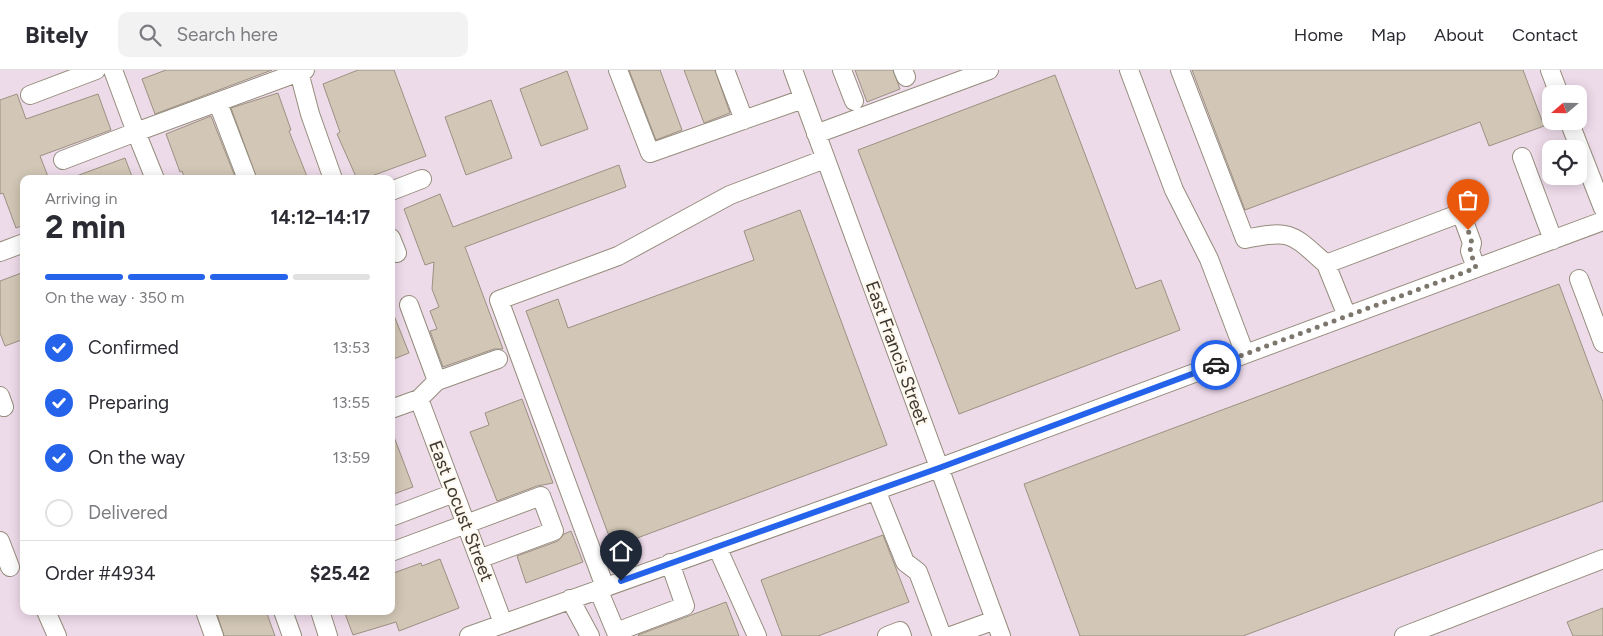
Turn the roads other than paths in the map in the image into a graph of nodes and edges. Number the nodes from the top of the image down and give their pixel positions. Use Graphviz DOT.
graph roads {
  1 [pos="96,70"];
  2 [pos="113,70"];
  3 [pos="618,70"];
  4 [pos="725,70"];
  5 [pos="793,70"];
  6 [pos="842,70"];
  7 [pos="989,70"];
  8 [pos="1129,70"];
  9 [pos="1180,70"];
  10 [pos="1550,70"];
  11 [pos="300,71"];
  12 [pos="1556,85"];
  13 [pos="30,95"];
  14 [pos="803,99"];
  15 [pos="854,101"];
  16 [pos="218,103"];
  17 [pos="744,120"];
  18 [pos="1573,130"];
  19 [pos="136,132"];
  20 [pos="816,134"];
  21 [pos="1522,157"];
  22 [pos="825,159"];
  23 [pos="63,160"];
  24 [pos="153,175"];
  25 [pos="245,175"];
  26 [pos="332,175"];
  27 [pos="422,179"];
  28 [pos="395,189"];
  29 [pos="1603,208"];
  30 [pos="1603,221"];
  31 [pos="1553,240"];
  32 [pos="20,244"];
  33 [pos="0,252"];
  34 [pos="1326,264"];
  35 [pos="1476,268"];
  36 [pos="1579,279"];
  37 [pos="409,305"];
  38 [pos="1347,316"];
  39 [pos="1603,343"];
  40 [pos="1245,354"];
  41 [pos="498,359"];
  42 [pos="437,381"];
  43 [pos="419,399"];
  44 [pos="395,408"];
  45 [pos="939,468"];
  46 [pos="876,490"];
  47 [pos="454,493"];
  48 [pos="395,515"];
  49 [pos="466,524"];
  50 [pos="0,541"];
  51 [pos="718,546"];
  52 [pos="395,551"];
  53 [pos="479,559"];
  54 [pos="1603,560"];
  55 [pos="670,564"];
  56 [pos="11,566"];
  57 [pos="602,588"];
  58 [pos="570,599"];
  59 [pos="48,615"];
  60 [pos="206,615"];
  61 [pos="284,615"];
  62 [pos="321,615"];
  63 [pos="503,623"];
  64 [pos="998,628"];
  65 [pos="616,634"];
  66 [pos="56,636"];
  67 [pos="214,636"];
  68 [pos="292,636"];
  69 [pos="328,636"];
  70 [pos="468,636"];
  71 [pos="590,636"];
  72 [pos="757,636"];
  73 [pos="887,636"];
  74 [pos="902,636"];
  75 [pos="942,636"];
  76 [pos="951,636"];
  77 [pos="1404,636"];
  1 -- 13 [label="street"];
  2 -- 19 [label="street"];
  3 -- 17 [label="street"];
  4 -- 17 [label="street"];
  5 -- 14 [label="street, East Francis Street"];
  6 -- 15 [label="street"];
  7 -- 20 [label="street"];
  8 -- 40 [label="street"];
  9 -- 34 [label="street"];
  10 -- 12 [label="street"];
  11 -- 16 [label="street"];
  11 -- 26 [label="street"];
  14 -- 17 [label="street"];
  14 -- 20 [label="street, East Francis Street"];
  16 -- 19 [label="street"];
  16 -- 25 [label="street"];
  18 -- 29 [label="street"];
  19 -- 23 [label="street"];
  19 -- 24 [label="street"];
  20 -- 22 [label="street, East Francis Street"];
  21 -- 31 [label="street"];
  22 -- 45 [label="street, East Francis Street"];
  22 -- 57 [label="street"];
  27 -- 28 [label="street"];
  30 -- 31 [label="street"];
  31 -- 35 [label="street"];
  32 -- 33 [label="street"];
  34 -- 35 [label="street"];
  34 -- 38 [label="street"];
  35 -- 38 [label="street"];
  36 -- 39 [label="street"];
  37 -- 42 [label="street"];
  38 -- 40 [label="street"];
  40 -- 45 [label="street"];
  41 -- 42 [label="street"];
  42 -- 43 [label="street"];
  43 -- 44 [label="street"];
  43 -- 47 [label="street, East Locust Street"];
  45 -- 46 [label="street"];
  45 -- 64 [label="street, East Francis Street"];
  46 -- 51 [label="street"];
  46 -- 75 [label="street"];
  47 -- 48 [label="street"];
  47 -- 49 [label="street, East Locust Street"];
  49 -- 52 [label="street"];
  49 -- 53 [label="street, East Locust Street"];
  49 -- 53 [label="street"];
  50 -- 56 [label="street"];
  51 -- 55 [label="street"];
  51 -- 72 [label="street"];
  53 -- 63 [label="street, East Locust Street"];
  54 -- 77 [label="street"];
  55 -- 57 [label="street"];
  55 -- 65 [label="street"];
  57 -- 58 [label="street"];
  57 -- 65 [label="street"];
  58 -- 63 [label="street"];
  58 -- 71 [label="street"];
  59 -- 66 [label="street"];
  60 -- 67 [label="street"];
  61 -- 68 [label="street"];
  62 -- 69 [label="street"];
  63 -- 70 [label="street"];
  64 -- 76 [label="street"];
  73 -- 74 [label="street"];
}
